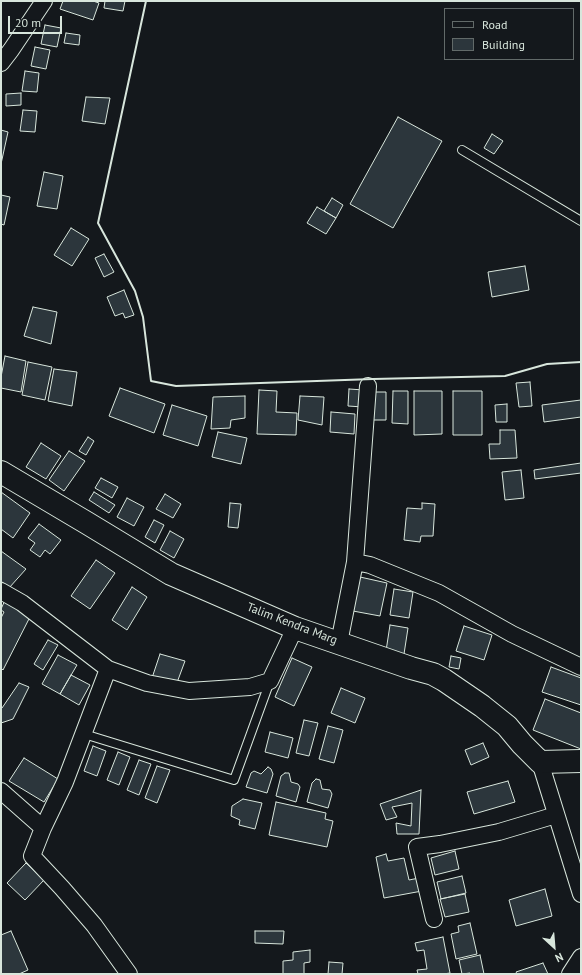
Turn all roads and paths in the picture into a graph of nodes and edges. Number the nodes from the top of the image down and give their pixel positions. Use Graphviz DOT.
graph roads {
  1 [pos="44,1"];
  2 [pos="1,63"];
  3 [pos="462,150"];
  4 [pos="581,221"];
  5 [pos="368,386"];
  6 [pos="1,472"];
  7 [pos="355,562"];
  8 [pos="1,591"];
  9 [pos="295,628"];
  10 [pos="339,643"];
  11 [pos="581,667"];
  12 [pos="108,669"];
  13 [pos="270,681"];
  14 [pos="84,734"];
  15 [pos="581,761"];
  16 [pos="540,762"];
  17 [pos="1,791"];
  18 [pos="556,815"];
  19 [pos="43,828"];
  20 [pos="581,894"];
  21 [pos="434,919"];
  22 [pos="581,956"];
  23 [pos="129,974"];
  24 [pos="570,974"];
  1 -- 2 [label="street"];
  3 -- 4 [label="lane"];
  5 -- 7 [label="street"];
  6 -- 9 [label="street, Talim Kendra Marg"];
  7 -- 10 [label="street"];
  7 -- 11 [label="street"];
  8 -- 12 [label="street"];
  9 -- 10 [label="street, Talim Kendra Marg"];
  9 -- 13 [label="street"];
  10 -- 16 [label="street, Talim Kendra Marg"];
  12 -- 13 [label="street"];
  12 -- 14 [label="street"];
  13 -- 14 [label="lane"];
  14 -- 19 [label="street"];
  15 -- 16 [label="street"];
  16 -- 18 [label="street"];
  17 -- 19 [label="street"];
  18 -- 20 [label="street"];
  18 -- 21 [label="street"];
  19 -- 23 [label="street"];
  22 -- 24 [label="street"];
}
